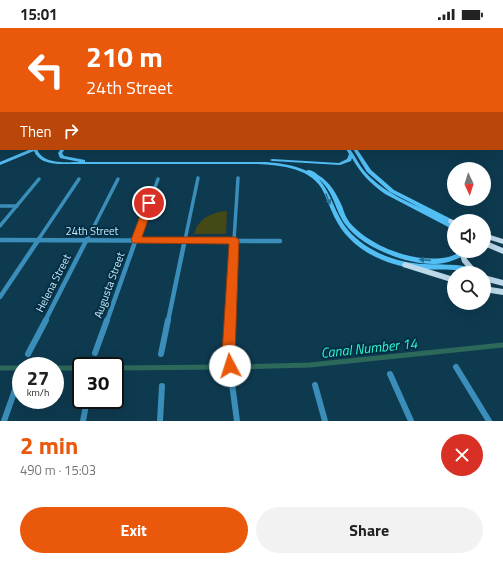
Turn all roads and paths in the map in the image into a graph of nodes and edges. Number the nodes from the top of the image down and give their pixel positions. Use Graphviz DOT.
graph roads {
  1 [pos="32,150"];
  2 [pos="34,150"];
  3 [pos="62,150"];
  4 [pos="351,150"];
  5 [pos="261,160"];
  6 [pos="0,163"];
  7 [pos="118,178"];
  8 [pos="198,178"];
  9 [pos="238,178"];
  10 [pos="39,179"];
  11 [pos="79,179"];
  12 [pos="158,179"];
  13 [pos="0,206"];
  14 [pos="17,206"];
  15 [pos="447,219"];
  16 [pos="447,225"];
  17 [pos="0,226"];
  18 [pos="491,238"];
  19 [pos="0,240"];
  20 [pos="38,240"];
  21 [pos="87,240"];
  22 [pos="136,240"];
  23 [pos="185,240"];
  24 [pos="234,240"];
  25 [pos="280,241"];
  26 [pos="503,242"];
  27 [pos="491,246"];
  28 [pos="503,251"];
  29 [pos="455,258"];
  30 [pos="405,264"];
  31 [pos="447,268"];
  32 [pos="447,278"];
  33 [pos="491,280"];
  34 [pos="503,283"];
  35 [pos="491,290"];
  36 [pos="503,292"];
  37 [pos="0,297"];
  38 [pos="95,353"];
  39 [pos="28,354"];
  40 [pos="161,354"];
  41 [pos="456,367"];
  42 [pos="390,374"];
  43 [pos="315,384"];
  44 [pos="162,386"];
  45 [pos="12,398"];
  46 [pos="85,409"];
  47 [pos="4,421"];
  48 [pos="83,421"];
  49 [pos="160,421"];
  50 [pos="237,421"];
  51 [pos="325,421"];
  52 [pos="411,421"];
  53 [pos="489,421"];
  1 -- 6 [label="main road"];
  2 -- 30 [label="main road, one-way"];
  3 -- 5 [label="main road"];
  4 -- 5 [label="main road"];
  4 -- 15 [label="main road"];
  4 -- 16 [label="main road"];
  29 -- 5 [label="main road, one-way"];
  7 -- 21 [label="street, Helena Street"];
  8 -- 23 [label="street"];
  9 -- 24 [label="street"];
  10 -- 14 [label="street"];
  11 -- 20 [label="street"];
  12 -- 22 [label="street, Augusta Street"];
  13 -- 14 [label="street"];
  14 -- 17 [label="street"];
  18 -- 26 [label="main road"];
  19 -- 20 [label="street, 24th Street"];
  20 -- 21 [label="street, 24th Street"];
  20 -- 37 [label="street"];
  21 -- 22 [label="street, 24th Street"];
  21 -- 39 [label="street, Helena Street"];
  22 -- 23 [label="street, 24th Street"];
  22 -- 38 [label="street, Augusta Street"];
  23 -- 24 [label="street, 24th Street"];
  23 -- 40 [label="street"];
  24 -- 25 [label="street, 24th Street"];
  24 -- 50 [label="street"];
  27 -- 28 [label="main road"];
  30 -- 31 [label="main road"];
  30 -- 32 [label="main road"];
  33 -- 34 [label="main road"];
  35 -- 36 [label="main road"];
  41 -- 53 [label="street"];
  42 -- 52 [label="street"];
  43 -- 51 [label="street"];
  44 -- 49 [label="street"];
  45 -- 47 [label="street"];
  46 -- 48 [label="street"];
}
